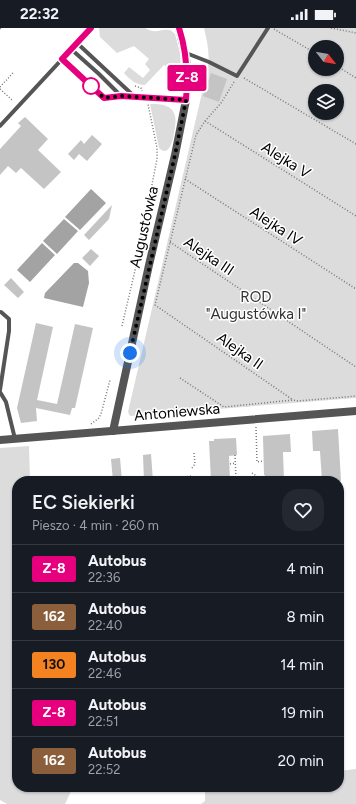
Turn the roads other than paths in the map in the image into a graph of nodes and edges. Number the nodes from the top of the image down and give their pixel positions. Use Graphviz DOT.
graph roads {
  1 [pos="91,28"];
  2 [pos="179,28"];
  3 [pos="268,28"];
  4 [pos="77,43"];
  5 [pos="71,49"];
  6 [pos="185,53"];
  7 [pos="62,59"];
  8 [pos="121,96"];
  9 [pos="136,98"];
  10 [pos="186,100"];
  11 [pos="0,126"];
  12 [pos="1,312"];
  13 [pos="0,391"];
  14 [pos="356,411"];
  15 [pos="113,431"];
  16 [pos="15,439"];
  17 [pos="0,440"];
  1 -- 4 [label="lane"];
  2 -- 6 [label="street, Augustówka"];
  3 -- 6 [label="lane"];
  4 -- 5 [label="lane"];
  4 -- 9 [label="lane"];
  5 -- 7 [label="lane"];
  5 -- 8 [label="lane"];
  6 -- 10 [label="street, Augustówka"];
  7 -- 8 [label="lane"];
  7 -- 11 [label="lane"];
  8 -- 9 [label="lane"];
  9 -- 10 [label="lane"];
  10 -- 15 [label="street, Augustówka"];
  12 -- 13 [label="lane"];
  13 -- 16 [label="lane"];
  14 -- 15 [label="street, Antoniewska"];
  15 -- 16 [label="street, Antoniewska"];
  16 -- 17 [label="street, Antoniewska"];
}
